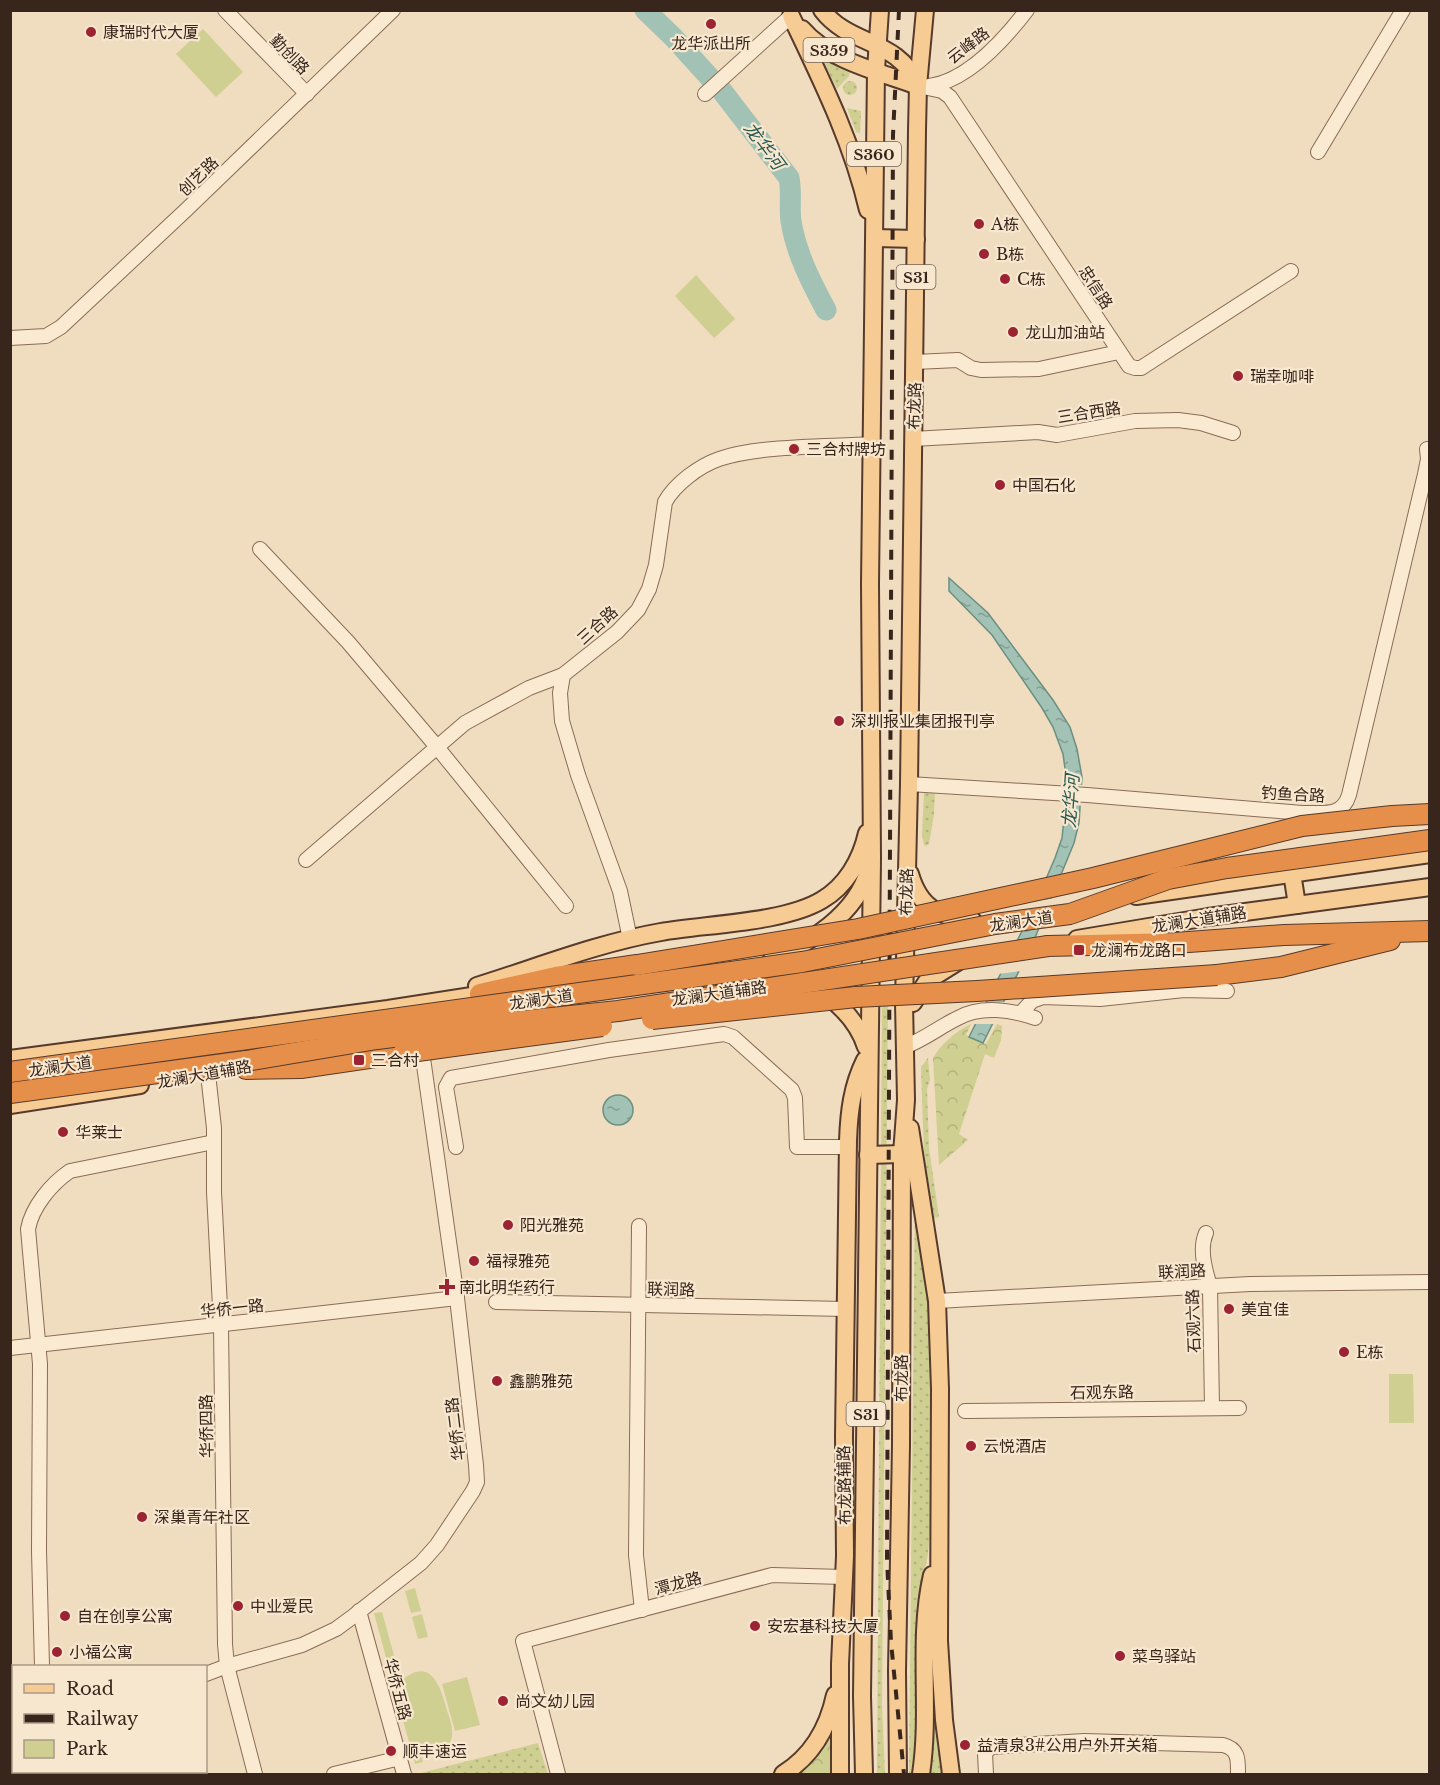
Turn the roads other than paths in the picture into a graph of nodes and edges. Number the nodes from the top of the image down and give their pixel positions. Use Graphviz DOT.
graph roads {
  1 [pos="225,10"];
  2 [pos="393,10"];
  3 [pos="822,10"];
  4 [pos="880,10"];
  5 [pos="925,10"];
  6 [pos="1027,10"];
  7 [pos="1403,10"];
  8 [pos="790,13"];
  9 [pos="877,44"];
  10 [pos="876,70"];
  11 [pos="918,86"];
  12 [pos="706,93"];
  13 [pos="307,94"];
  14 [pos="1318,152"];
  15 [pos="875,238"];
  16 [pos="916,239"];
  17 [pos="1291,271"];
  18 [pos="10,338"];
  19 [pos="1119,352"];
  20 [pos="915,362"];
  21 [pos="1233,433"];
  22 [pos="913,439"];
  23 [pos="872,444"];
  24 [pos="1427,448"];
  25 [pos="260,549"];
  26 [pos="563,675"];
  27 [pos="436,747"];
  28 [pos="909,784"];
  29 [pos="871,812"];
  30 [pos="1430,814"];
  31 [pos="1430,840"];
  32 [pos="1430,854"];
  33 [pos="872,859"];
  34 [pos="306,860"];
  35 [pos="907,864"];
  36 [pos="1292,873"];
  37 [pos="1430,887"];
  38 [pos="1296,905"];
  39 [pos="566,906"];
  40 [pos="1067,910"];
  41 [pos="974,921"];
  42 [pos="1430,930"];
  43 [pos="905,933"];
  44 [pos="630,939"];
  45 [pos="870,940"];
  46 [pos="1048,945"];
  47 [pos="982,953"];
  48 [pos="772,959"];
  49 [pos="905,965"];
  50 [pos="870,972"];
  51 [pos="790,983"];
  52 [pos="1227,991"];
  53 [pos="480,994"];
  54 [pos="425,1003"];
  55 [pos="400,1007"];
  56 [pos="603,1009"];
  57 [pos="1020,1013"];
  58 [pos="1035,1018"];
  59 [pos="417,1031"];
  60 [pos="904,1039"];
  61 [pos="609,1053"];
  62 [pos="868,1054"];
  63 [pos="10,1059"];
  64 [pos="246,1069"];
  65 [pos="10,1072"];
  66 [pos="208,1074"];
  67 [pos="10,1093"];
  68 [pos="906,1101"];
  69 [pos="11,1105"];
  70 [pos="214,1142"];
  71 [pos="456,1147"];
  72 [pos="848,1147"];
  73 [pos="902,1154"];
  74 [pos="868,1155"];
  75 [pos="639,1226"];
  76 [pos="1206,1233"];
  77 [pos="1430,1282"];
  78 [pos="1210,1286"];
  79 [pos="457,1298"];
  80 [pos="938,1301"];
  81 [pos="496,1302"];
  82 [pos="639,1305"];
  83 [pos="845,1309"];
  84 [pos="221,1326"];
  85 [pos="38,1345"];
  86 [pos="10,1348"];
  87 [pos="1212,1408"];
  88 [pos="1239,1408"];
  89 [pos="965,1411"];
  90 [pos="865,1460"];
  91 [pos="938,1549"];
  92 [pos="843,1580"];
  93 [pos="642,1610"];
  94 [pos="359,1611"];
  95 [pos="840,1664"];
  96 [pos="42,1665"];
  97 [pos="227,1666"];
  98 [pos="207,1674"];
  99 [pos="400,1758"];
  100 [pos="255,1774"];
  101 [pos="334,1774"];
  102 [pos="405,1774"];
  103 [pos="558,1774"];
  104 [pos="783,1774"];
  105 [pos="840,1774"];
  106 [pos="864,1774"];
  107 [pos="898,1774"];
  108 [pos="921,1774"];
  109 [pos="951,1774"];
  110 [pos="986,1774"];
  111 [pos="1238,1774"];
  1 -- 13 [label="street, 勤创路"];
  2 -- 13 [label="street, 创艺路"];
  3 -- 9 [label="main road, S359"];
  4 -- 9 [label="main road, S360"];
  5 -- 11 [label="main road, 布龙路"];
  6 -- 11 [label="street, 云峰路"];
  7 -- 14 [label="street"];
  8 -- 10 [label="main road, S359"];
  8 -- 12 [label="street"];
  8 -- 15 [label="main road"];
  9 -- 10 [label="main road, S360"];
  9 -- 11 [label="main road, S359"];
  10 -- 11 [label="main road, S359"];
  10 -- 15 [label="main road, S360"];
  11 -- 16 [label="main road, 布龙路 / S31"];
  11 -- 19 [label="street, 忠信路"];
  13 -- 18 [label="street, 创艺路"];
  15 -- 16 [label="main road"];
  15 -- 23 [label="main road, S31"];
  16 -- 20 [label="main road, 布龙路 / S31"];
  17 -- 19 [label="street, 忠信路"];
  19 -- 20 [label="street"];
  20 -- 22 [label="main road, 布龙路 / S31"];
  21 -- 22 [label="street, 三合西路"];
  22 -- 28 [label="main road, 布龙路 / S31"];
  23 -- 26 [label="street, 三合路"];
  23 -- 29 [label="main road, S31"];
  24 -- 28 [label="street, 钓鱼合路"];
  25 -- 27 [label="street"];
  26 -- 27 [label="street, 三合路"];
  26 -- 44 [label="street"];
  27 -- 34 [label="street, 三合路"];
  27 -- 39 [label="street"];
  28 -- 35 [label="main road, 布龙路 / S31"];
  29 -- 33 [label="main road, S31"];
  29 -- 44 [label="main road"];
  30 -- 53 [label="highway, bridge"];
  31 -- 40 [label="highway, 龙澜大道, bridge"];
  32 -- 36 [label="main road, 龙澜大道辅路"];
  33 -- 45 [label="main road, S31"];
  33 -- 48 [label="main road"];
  35 -- 41 [label="main road"];
  35 -- 43 [label="main road, 布龙路 / S31"];
  36 -- 38 [label="main road"];
  36 -- 40 [label="main road, 龙澜大道辅路"];
  37 -- 38 [label="main road, 龙澜大道辅路"];
  38 -- 46 [label="main road, 龙澜大道辅路"];
  40 -- 41 [label="main road, 龙澜大道辅路"];
  40 -- 65 [label="highway, 龙澜大道, bridge"];
  41 -- 43 [label="main road, 龙澜大道辅路"];
  42 -- 46 [label="highway, 龙澜大道"];
  42 -- 64 [label="highway, bridge"];
  43 -- 45 [label="main road, 龙澜大道辅路"];
  43 -- 49 [label="main road, 布龙路 / S31"];
  44 -- 54 [label="main road"];
  45 -- 48 [label="main road, 龙澜大道辅路"];
  45 -- 50 [label="main road, S31"];
  46 -- 47 [label="main road, 龙澜大道辅路, bridge"];
  46 -- 67 [label="highway, 龙澜大道, bridge"];
  47 -- 49 [label="main road, 龙澜大道辅路"];
  47 -- 60 [label="main road"];
  48 -- 53 [label="main road, 龙澜大道辅路"];
  49 -- 50 [label="main road, 龙澜大道辅路"];
  49 -- 60 [label="main road, 布龙路 / S31"];
  50 -- 51 [label="main road, 龙澜大道辅路"];
  50 -- 62 [label="main road, S31"];
  51 -- 56 [label="main road, 龙澜大道辅路"];
  51 -- 62 [label="main road"];
  52 -- 57 [label="street"];
  53 -- 54 [label="main road, 龙澜大道辅路"];
  54 -- 55 [label="main road, 龙澜大道辅路"];
  54 -- 59 [label="main road"];
  55 -- 59 [label="main road"];
  55 -- 63 [label="main road, 龙澜大道辅路"];
  56 -- 59 [label="main road, 龙澜大道辅路"];
  56 -- 61 [label="street"];
  57 -- 58 [label="street"];
  57 -- 60 [label="street"];
  59 -- 64 [label="main road, 龙澜大道辅路"];
  59 -- 79 [label="street, 华侨二路"];
  60 -- 68 [label="main road, 布龙路 / S31"];
  61 -- 71 [label="street"];
  61 -- 72 [label="street"];
  62 -- 72 [label="main road, 布龙路辅路"];
  62 -- 74 [label="main road, S31"];
  64 -- 66 [label="main road, 龙澜大道辅路"];
  66 -- 69 [label="main road, 龙澜大道辅路"];
  66 -- 70 [label="street, 华侨四路"];
  68 -- 73 [label="main road, 布龙路 / S31"];
  68 -- 80 [label="main road"];
  70 -- 84 [label="street, 华侨四路"];
  70 -- 85 [label="street"];
  72 -- 83 [label="main road, 布龙路辅路"];
  73 -- 74 [label="main road"];
  73 -- 107 [label="main road, 布龙路 / S31"];
  74 -- 90 [label="main road, S31"];
  75 -- 82 [label="street"];
  76 -- 78 [label="street, 石观六路"];
  77 -- 78 [label="street, 联润路"];
  78 -- 80 [label="street, 联润路"];
  78 -- 87 [label="street, 石观六路"];
  79 -- 84 [label="street, 华侨一路"];
  79 -- 94 [label="street, 华侨二路"];
  80 -- 91 [label="main road"];
  81 -- 82 [label="street, 联润路"];
  82 -- 83 [label="street, 联润路"];
  82 -- 93 [label="street"];
  83 -- 92 [label="main road, 布龙路辅路"];
  84 -- 85 [label="street, 华侨一路"];
  84 -- 97 [label="street, 华侨四路"];
  85 -- 86 [label="street, 华侨一路"];
  85 -- 96 [label="street"];
  87 -- 88 [label="street, 石观东路"];
  87 -- 89 [label="street, 石观东路"];
  90 -- 92 [label="main road"];
  90 -- 106 [label="main road, S31"];
  91 -- 108 [label="main road"];
  91 -- 109 [label="main road"];
  92 -- 93 [label="street, 潭龙路"];
  92 -- 95 [label="main road, 布龙路辅路"];
  93 -- 103 [label="street, 潭龙路"];
  94 -- 97 [label="street, 华侨二路"];
  94 -- 99 [label="street, 华侨五路"];
  95 -- 104 [label="main road"];
  95 -- 105 [label="main road, 布龙路辅路"];
  97 -- 98 [label="street, 华侨二路"];
  97 -- 100 [label="street, 华侨四路"];
  99 -- 101 [label="street"];
  99 -- 102 [label="street, 华侨五路"];
  110 -- 111 [label="street"];
}
